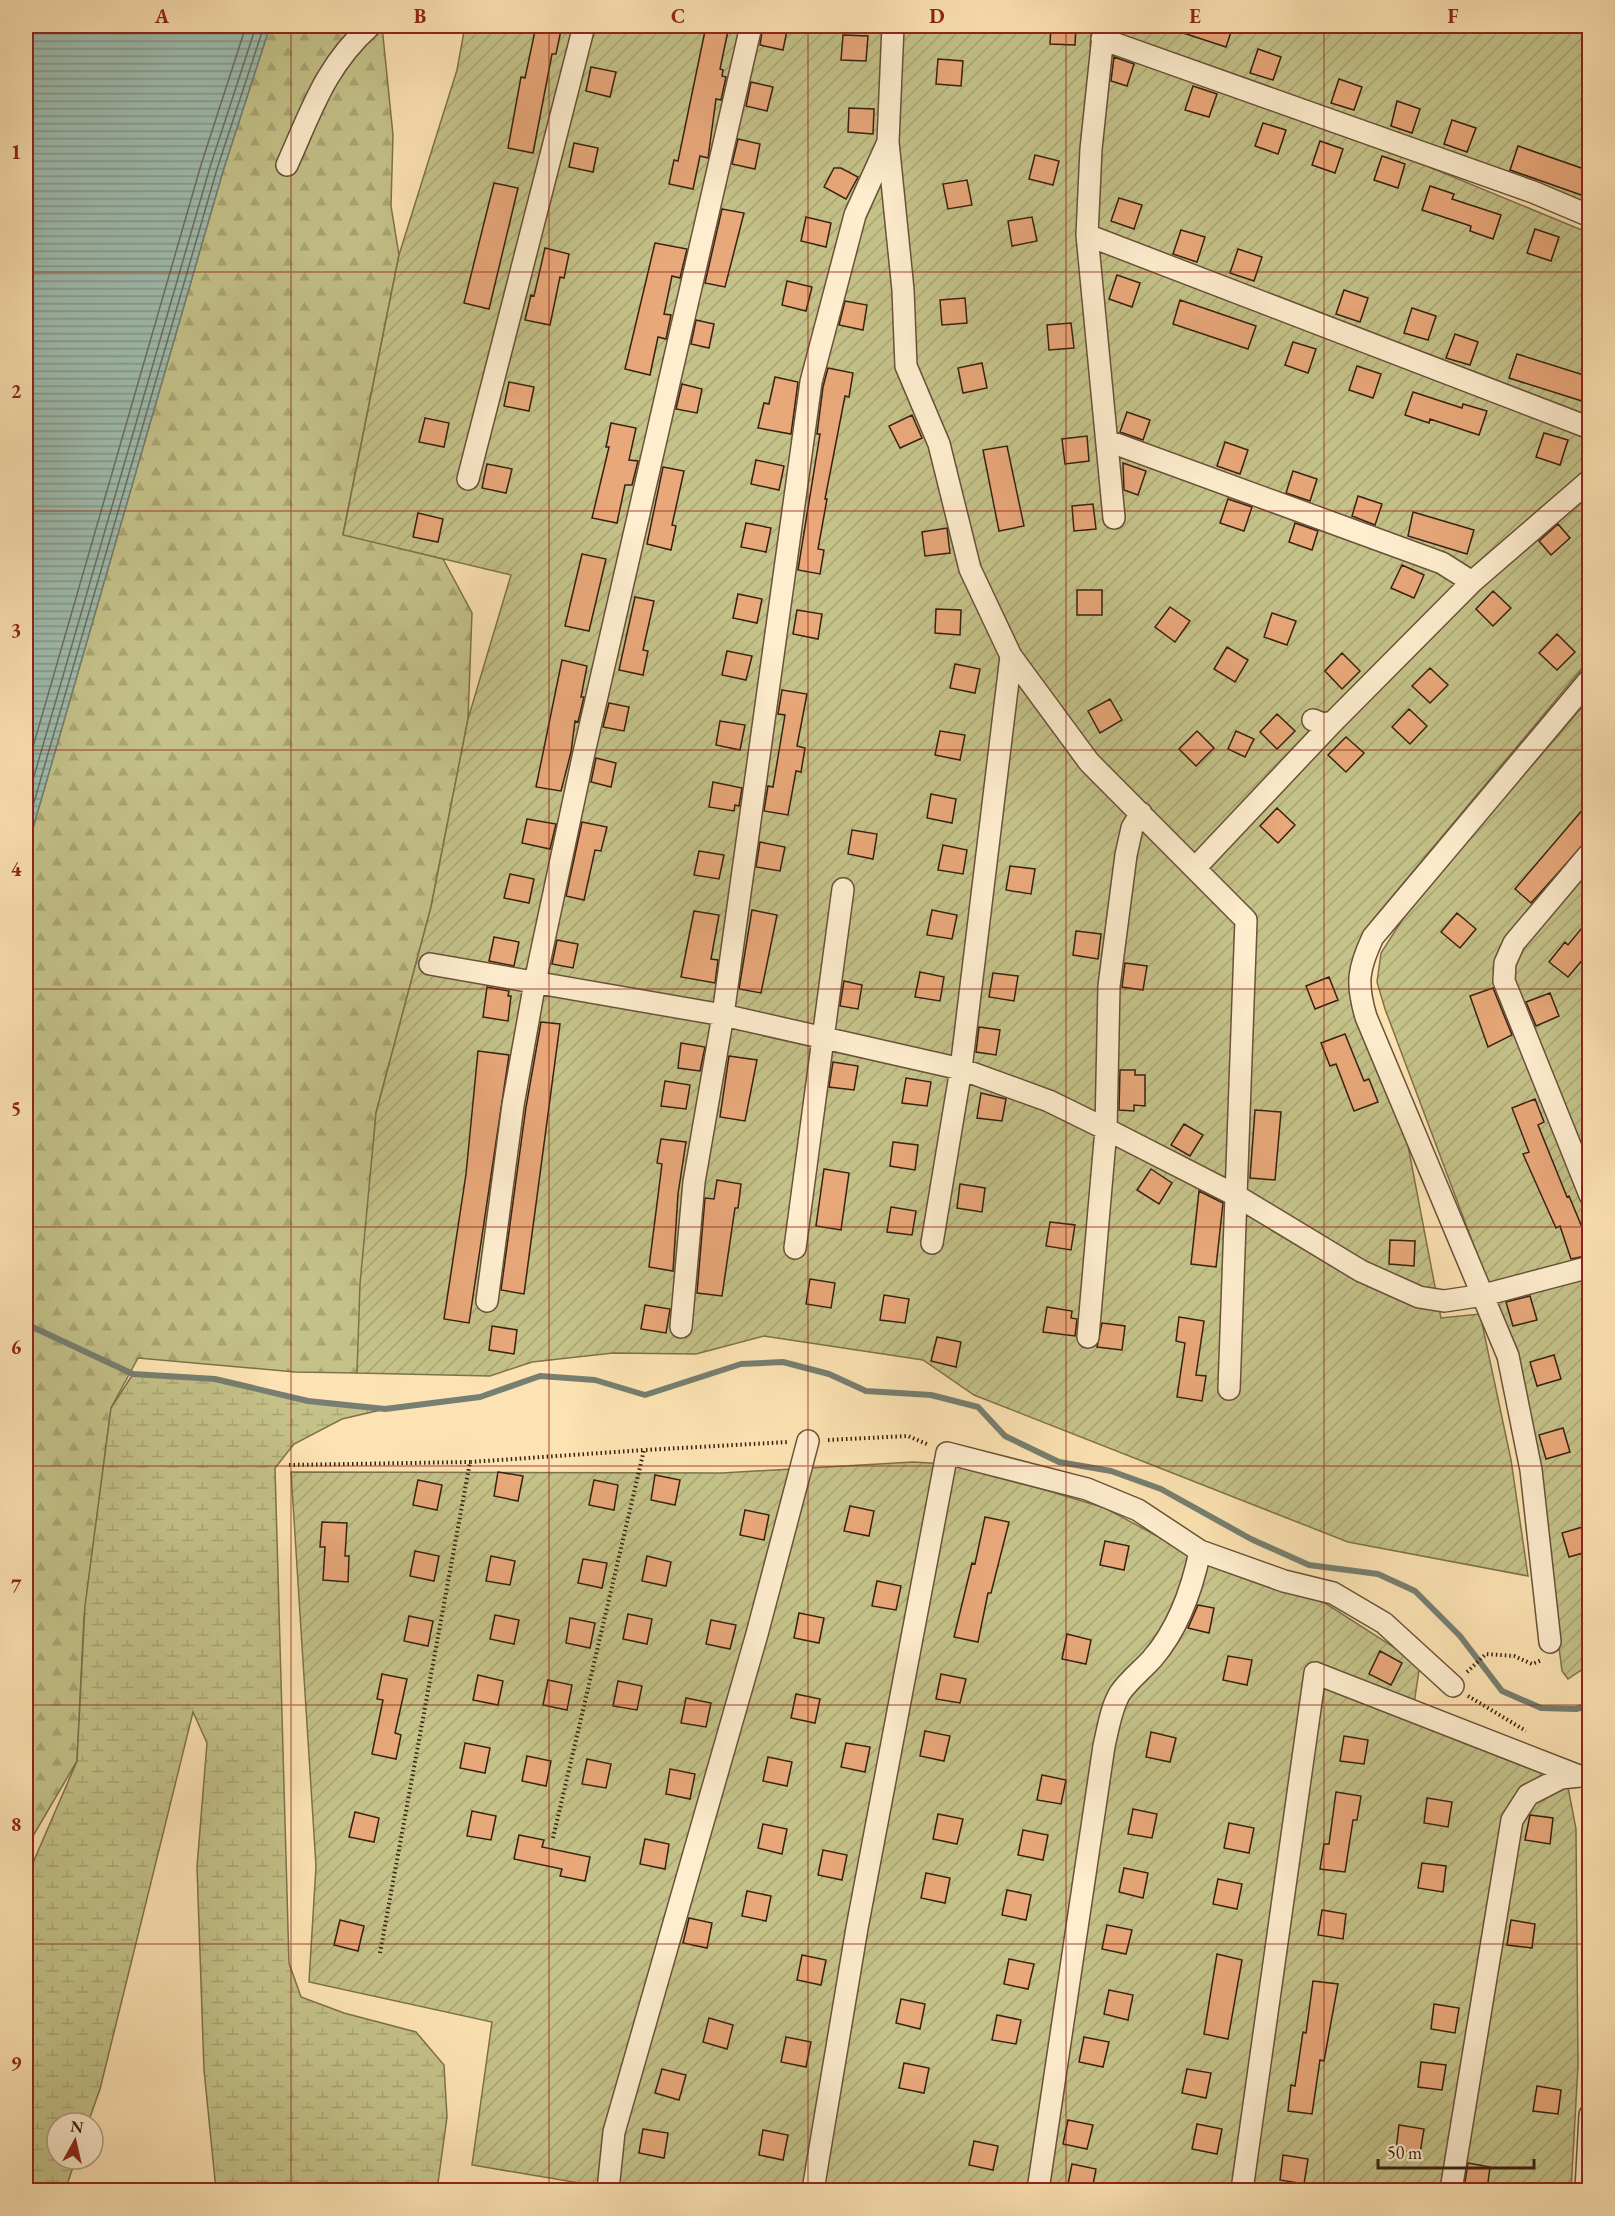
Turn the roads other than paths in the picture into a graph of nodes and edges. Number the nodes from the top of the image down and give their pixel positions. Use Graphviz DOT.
graph roads {
  1 [pos="370,26"];
  2 [pos="585,26"];
  3 [pos="751,26"];
  4 [pos="893,26"];
  5 [pos="1103,32"];
  6 [pos="888,142"];
  7 [pos="287,165"];
  8 [pos="1590,216"];
  9 [pos="1087,235"];
  10 [pos="1590,428"];
  11 [pos="1108,441"];
  12 [pos="468,480"];
  13 [pos="1590,480"];
  14 [pos="1114,518"];
  15 [pos="1472,582"];
  16 [pos="1011,656"];
  17 [pos="1590,679"];
  18 [pos="1141,813"];
  19 [pos="1590,853"];
  20 [pos="1196,867"];
  21 [pos="843,890"];
  22 [pos="430,964"];
  23 [pos="535,982"];
  24 [pos="723,1015"];
  25 [pos="823,1036"];
  26 [pos="961,1069"];
  27 [pos="1106,1129"];
  28 [pos="1235,1195"];
  29 [pos="1590,1195"];
  30 [pos="932,1244"];
  31 [pos="795,1248"];
  32 [pos="1590,1267"];
  33 [pos="1484,1295"];
  34 [pos="487,1301"];
  35 [pos="681,1327"];
  36 [pos="1088,1337"];
  37 [pos="1229,1389"];
  38 [pos="808,1441"];
  39 [pos="1200,1551"];
  40 [pos="1550,1642"];
  41 [pos="1453,1686"];
  42 [pos="1584,1776"];
  43 [pos="1590,2115"];
  44 [pos="1587,2184"];
  45 [pos="608,2190"];
  46 [pos="813,2190"];
  47 [pos="1038,2190"];
  48 [pos="1242,2190"];
  49 [pos="1452,2190"];
  1 -- 7 [label="lane"];
  2 -- 12 [label="lane"];
  3 -- 23 [label="lane"];
  4 -- 6 [label="lane"];
  5 -- 8 [label="lane"];
  5 -- 9 [label="lane"];
  6 -- 16 [label="lane"];
  6 -- 24 [label="lane"];
  9 -- 10 [label="lane"];
  9 -- 11 [label="lane"];
  11 -- 14 [label="lane"];
  11 -- 15 [label="lane"];
  13 -- 15 [label="lane"];
  15 -- 20 [label="lane"];
  16 -- 18 [label="lane"];
  16 -- 26 [label="lane"];
  17 -- 33 [label="lane"];
  18 -- 20 [label="lane"];
  18 -- 27 [label="lane"];
  19 -- 29 [label="lane"];
  20 -- 28 [label="lane"];
  21 -- 25 [label="lane"];
  22 -- 23 [label="lane"];
  23 -- 24 [label="lane"];
  23 -- 34 [label="lane"];
  24 -- 25 [label="lane"];
  24 -- 35 [label="lane"];
  25 -- 26 [label="lane"];
  25 -- 31 [label="lane"];
  26 -- 27 [label="lane"];
  26 -- 30 [label="lane"];
  27 -- 28 [label="lane"];
  27 -- 36 [label="lane"];
  28 -- 33 [label="lane"];
  28 -- 37 [label="lane"];
  32 -- 33 [label="lane"];
  33 -- 40 [label="lane"];
  38 -- 45 [label="lane"];
  39 -- 41 [label="lane"];
  39 -- 46 [label="lane"];
  39 -- 47 [label="lane"];
  42 -- 48 [label="lane"];
  42 -- 49 [label="lane"];
  43 -- 44 [label="lane"];
}
